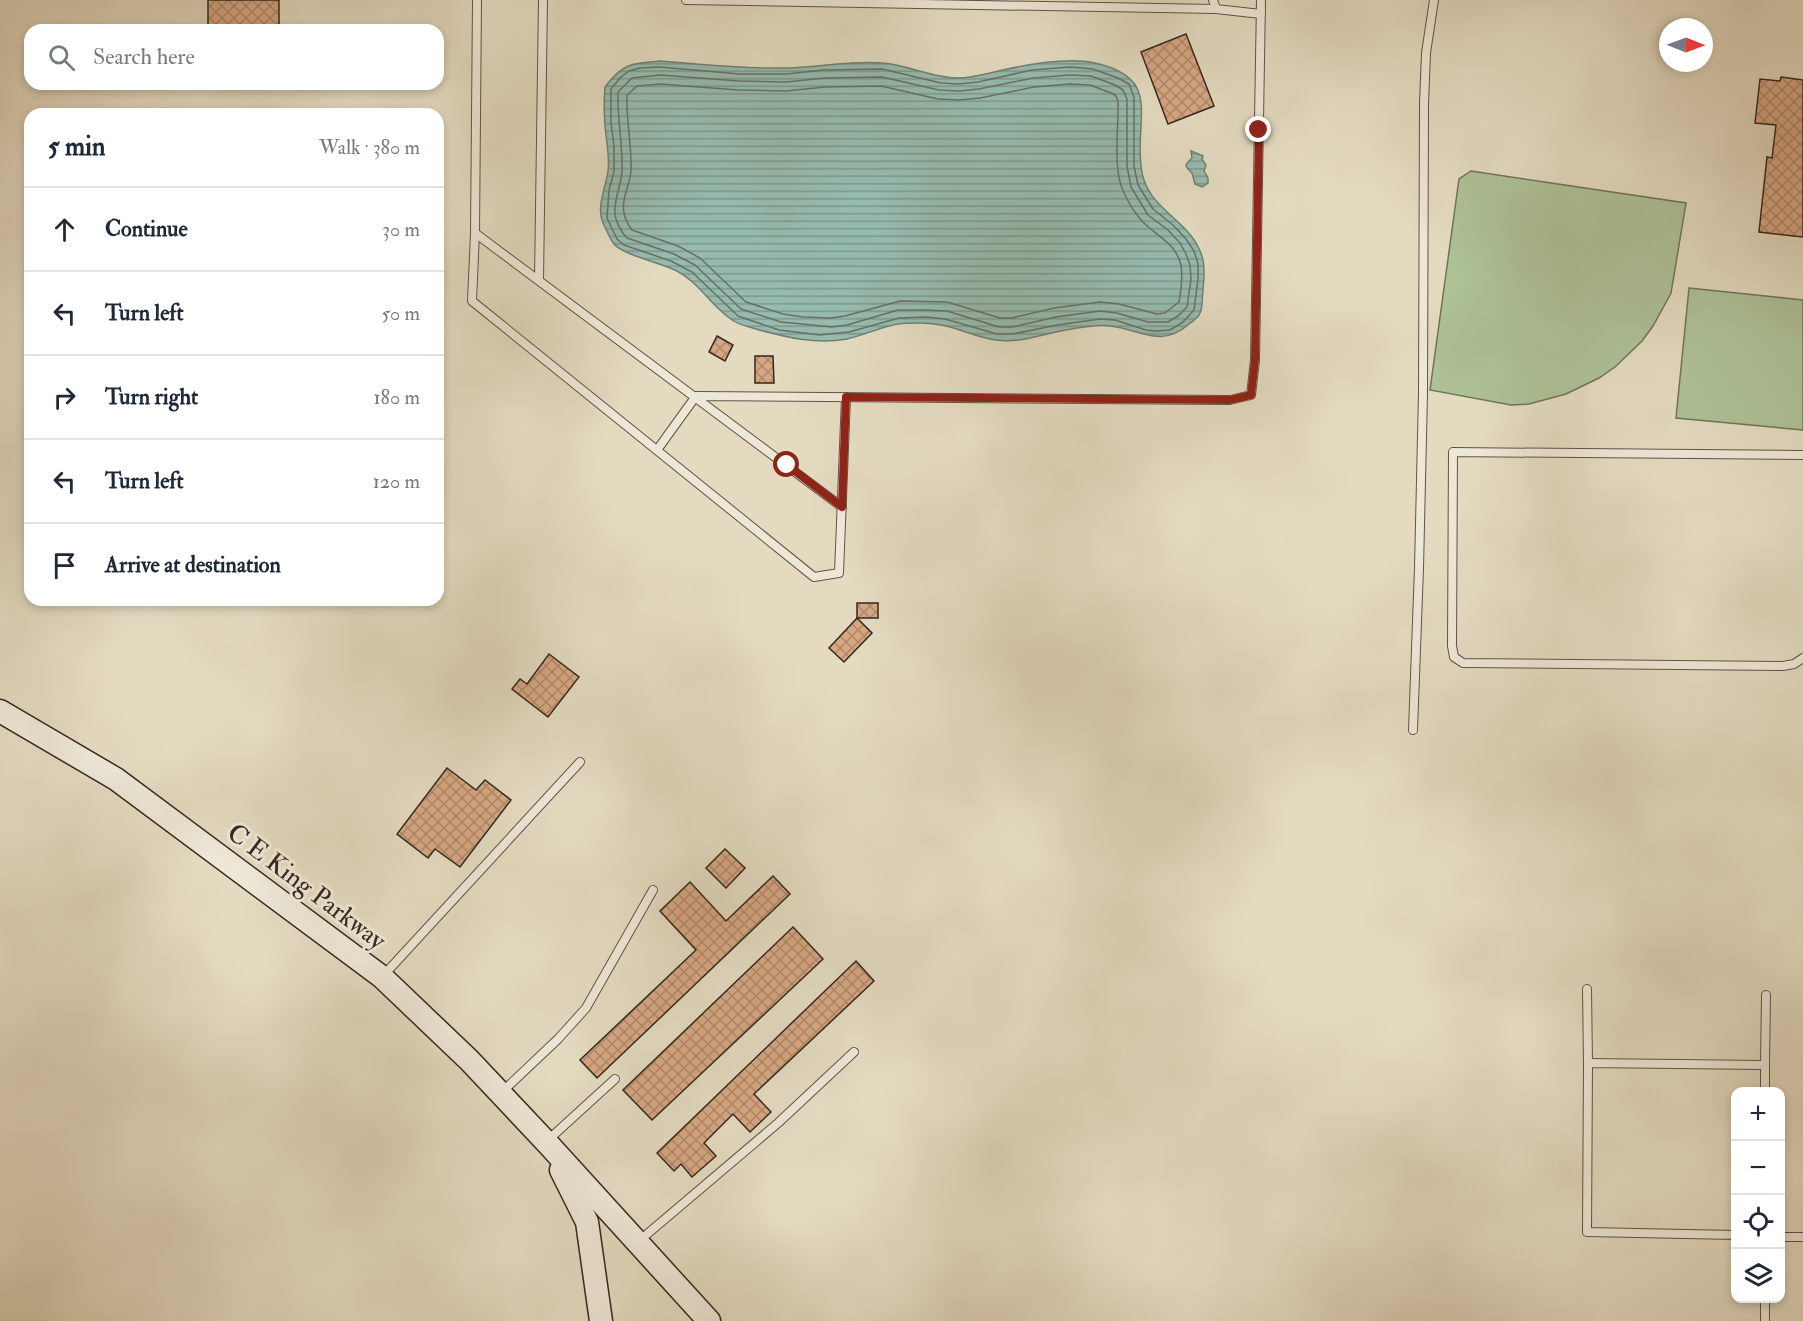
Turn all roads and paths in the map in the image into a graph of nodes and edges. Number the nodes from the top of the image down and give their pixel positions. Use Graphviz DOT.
graph roads {
  1 [pos="477,0"];
  2 [pos="543,0"];
  3 [pos="686,0"];
  4 [pos="1213,0"];
  5 [pos="1261,0"];
  6 [pos="1434,0"];
  7 [pos="862,2"];
  8 [pos="1216,9"];
  9 [pos="1261,14"];
  10 [pos="475,232"];
  11 [pos="539,279"];
  12 [pos="696,396"];
  13 [pos="846,397"];
  14 [pos="657,450"];
  15 [pos="1803,455"];
  16 [pos="842,507"];
  17 [pos="1803,658"];
  18 [pos="0,711"];
  19 [pos="1413,730"];
  20 [pos="579,762"];
  21 [pos="653,890"];
  22 [pos="382,977"];
  23 [pos="1587,989"];
  24 [pos="1766,995"];
  25 [pos="854,1052"];
  26 [pos="1588,1064"];
  27 [pos="1765,1065"];
  28 [pos="615,1080"];
  29 [pos="1765,1087"];
  30 [pos="500,1094"];
  31 [pos="547,1143"];
  32 [pos="1731,1236"];
  33 [pos="1785,1237"];
  34 [pos="1803,1237"];
  35 [pos="637,1242"];
  36 [pos="1765,1303"];
  37 [pos="601,1321"];
  38 [pos="709,1321"];
  39 [pos="1765,1321"];
  1 -- 10 [label="lane"];
  2 -- 11 [label="lane"];
  3 -- 7 [label="lane"];
  4 -- 8 [label="lane"];
  5 -- 9 [label="lane"];
  6 -- 19 [label="lane"];
  7 -- 8 [label="lane"];
  8 -- 9 [label="lane"];
  9 -- 13 [label="lane"];
  10 -- 11 [label="lane"];
  10 -- 14 [label="lane"];
  11 -- 12 [label="lane"];
  12 -- 13 [label="lane"];
  12 -- 14 [label="lane"];
  12 -- 16 [label="lane"];
  13 -- 16 [label="lane"];
  14 -- 16 [label="lane"];
  15 -- 17 [label="lane"];
  18 -- 22 [label="main road, C E King Parkway"];
  20 -- 22 [label="lane"];
  21 -- 30 [label="lane"];
  22 -- 30 [label="main road, C E King Parkway"];
  23 -- 26 [label="lane"];
  24 -- 27 [label="lane"];
  25 -- 35 [label="lane"];
  26 -- 27 [label="lane"];
  26 -- 32 [label="lane"];
  27 -- 29 [label="lane"];
  28 -- 31 [label="lane"];
  30 -- 31 [label="main road, C E King Parkway"];
  31 -- 35 [label="main road, C E King Parkway"];
  31 -- 37 [label="main road, C E King Parkway"];
  33 -- 34 [label="lane"];
  35 -- 38 [label="main road, C E King Parkway"];
  36 -- 39 [label="lane"];
}
